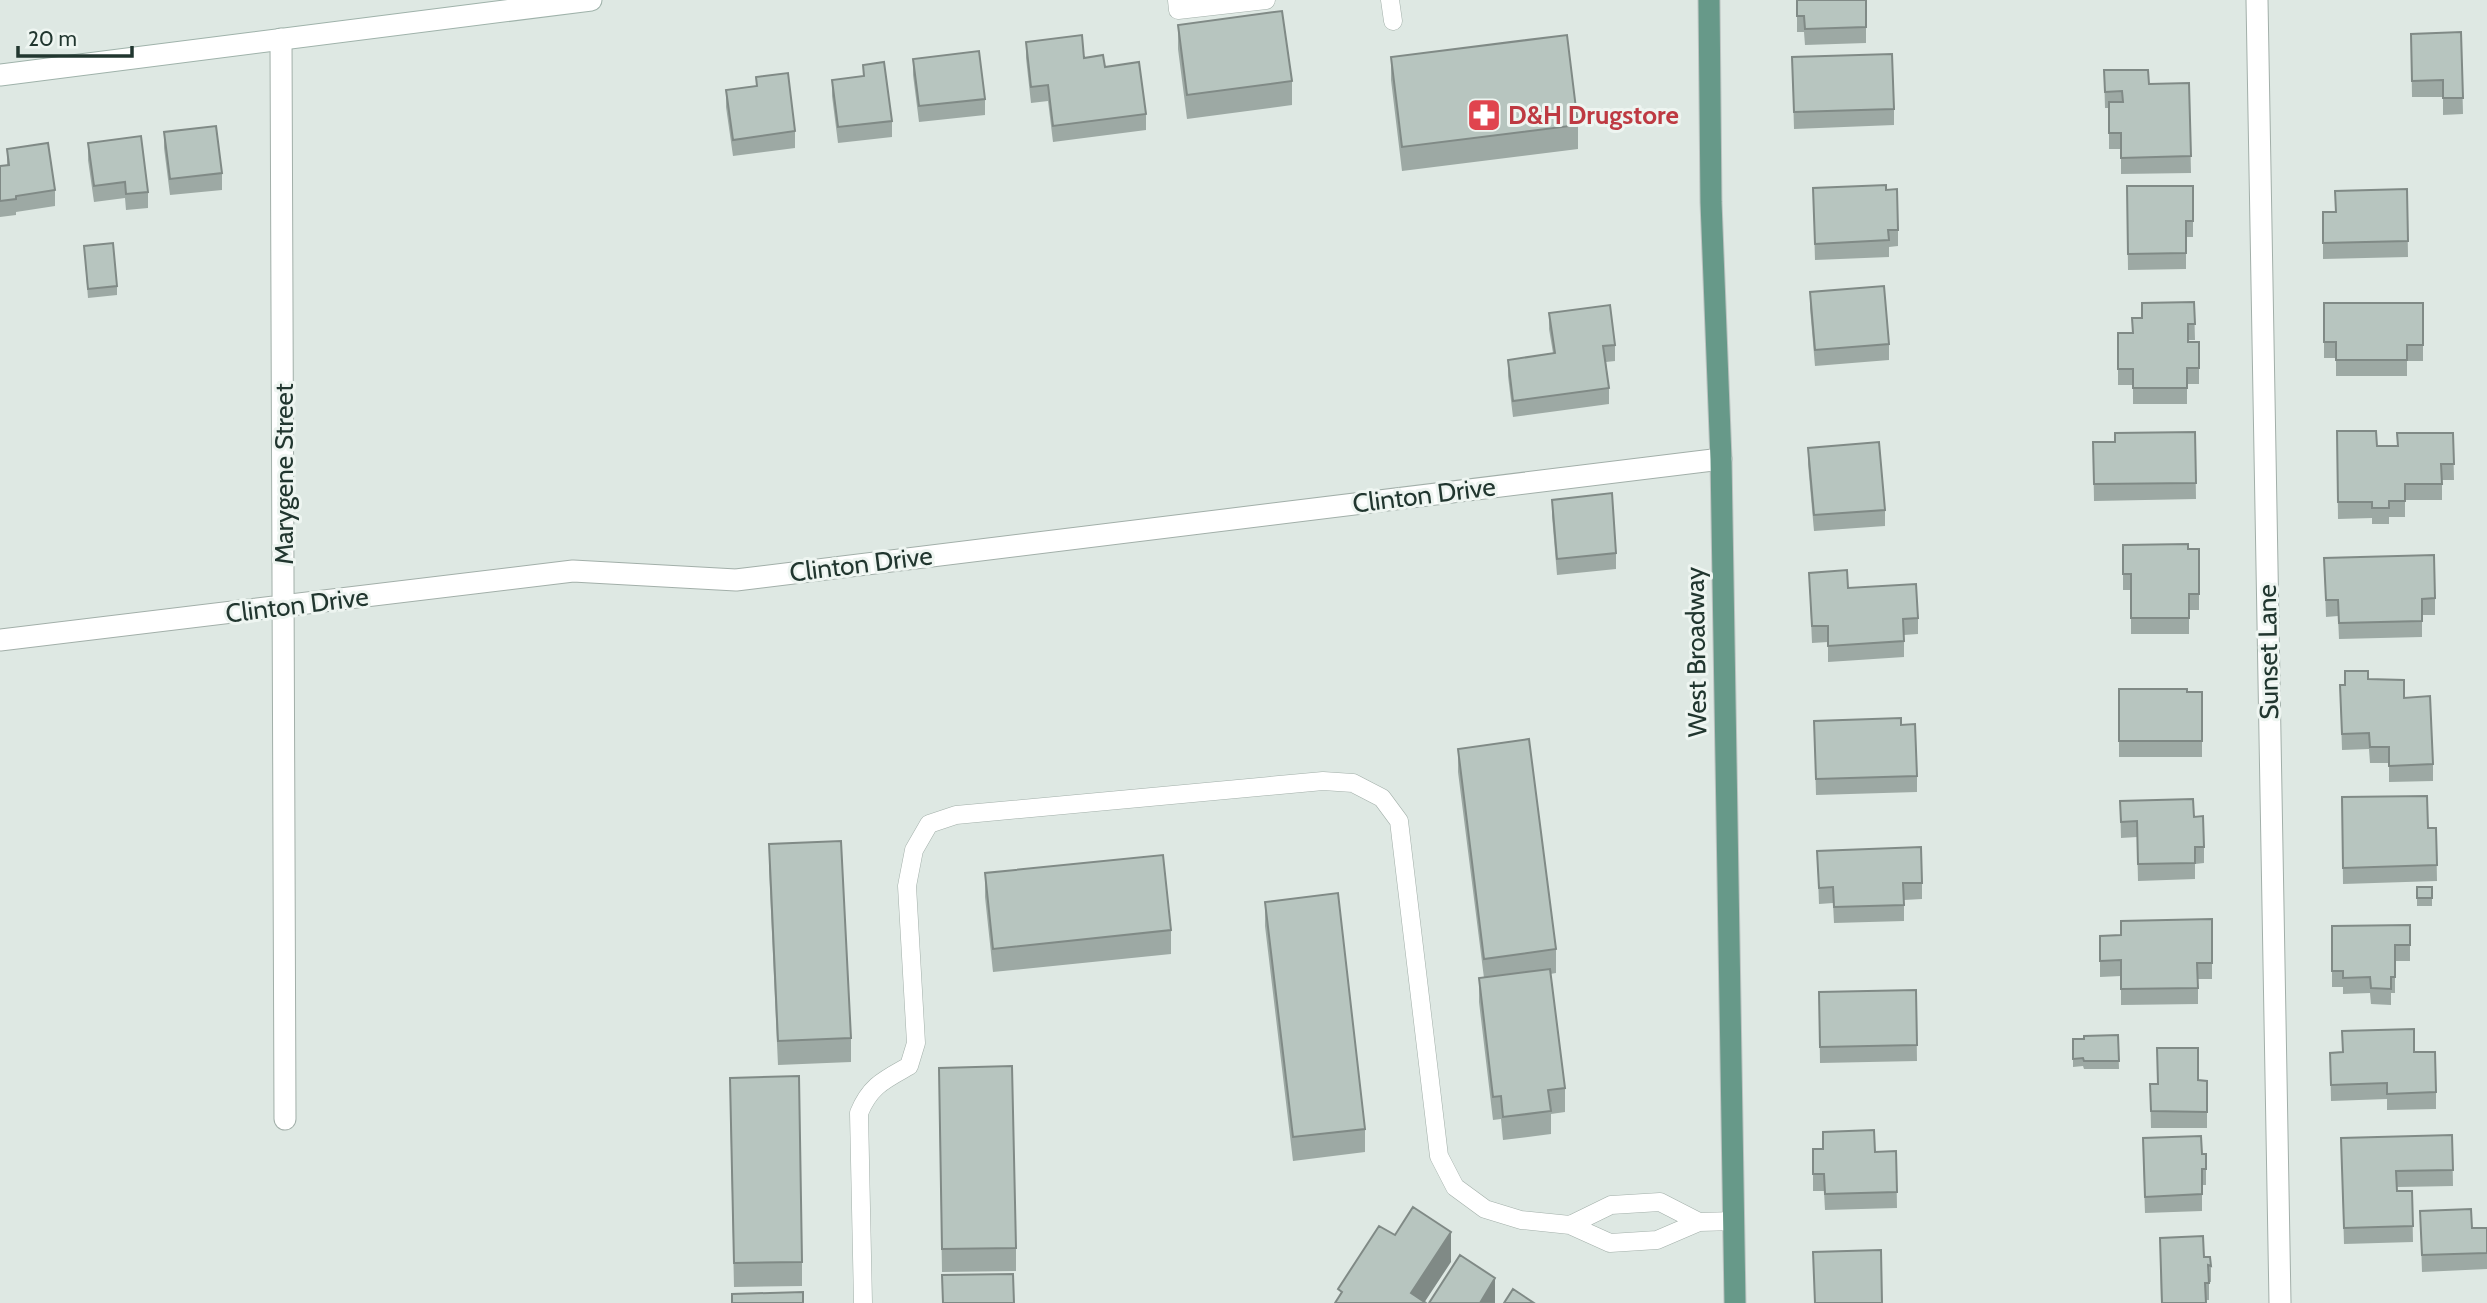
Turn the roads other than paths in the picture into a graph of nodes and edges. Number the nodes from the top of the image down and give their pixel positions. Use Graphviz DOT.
graph roads {
  1 [pos="591,0"];
  2 [pos="1177,0"];
  3 [pos="1266,0"];
  4 [pos="1390,0"];
  5 [pos="1709,0"];
  6 [pos="2257,0"];
  7 [pos="1393,21"];
  8 [pos="281,39"];
  9 [pos="0,75"];
  10 [pos="1721,459"];
  11 [pos="285,607"];
  12 [pos="0,640"];
  13 [pos="285,1119"];
  14 [pos="1735,1221"];
  15 [pos="1699,1222"];
  16 [pos="1570,1225"];
  17 [pos="863,1303"];
  18 [pos="1735,1303"];
  19 [pos="2280,1303"];
  1 -- 8 [label="street"];
  2 -- 3 [label="lane"];
  4 -- 7 [label="lane"];
  5 -- 10 [label="main road, West Broadway"];
  6 -- 19 [label="street, Sunset Lane"];
  8 -- 9 [label="street"];
  8 -- 11 [label="street, Marygene Street"];
  10 -- 11 [label="street, Clinton Drive"];
  10 -- 14 [label="main road, West Broadway"];
  11 -- 12 [label="street, Clinton Drive"];
  11 -- 13 [label="street, Marygene Street"];
  14 -- 15 [label="lane"];
  14 -- 18 [label="main road, West Broadway"];
  15 -- 16 [label="lane"];
  15 -- 16 [label="lane"];
  16 -- 17 [label="lane"];
}
